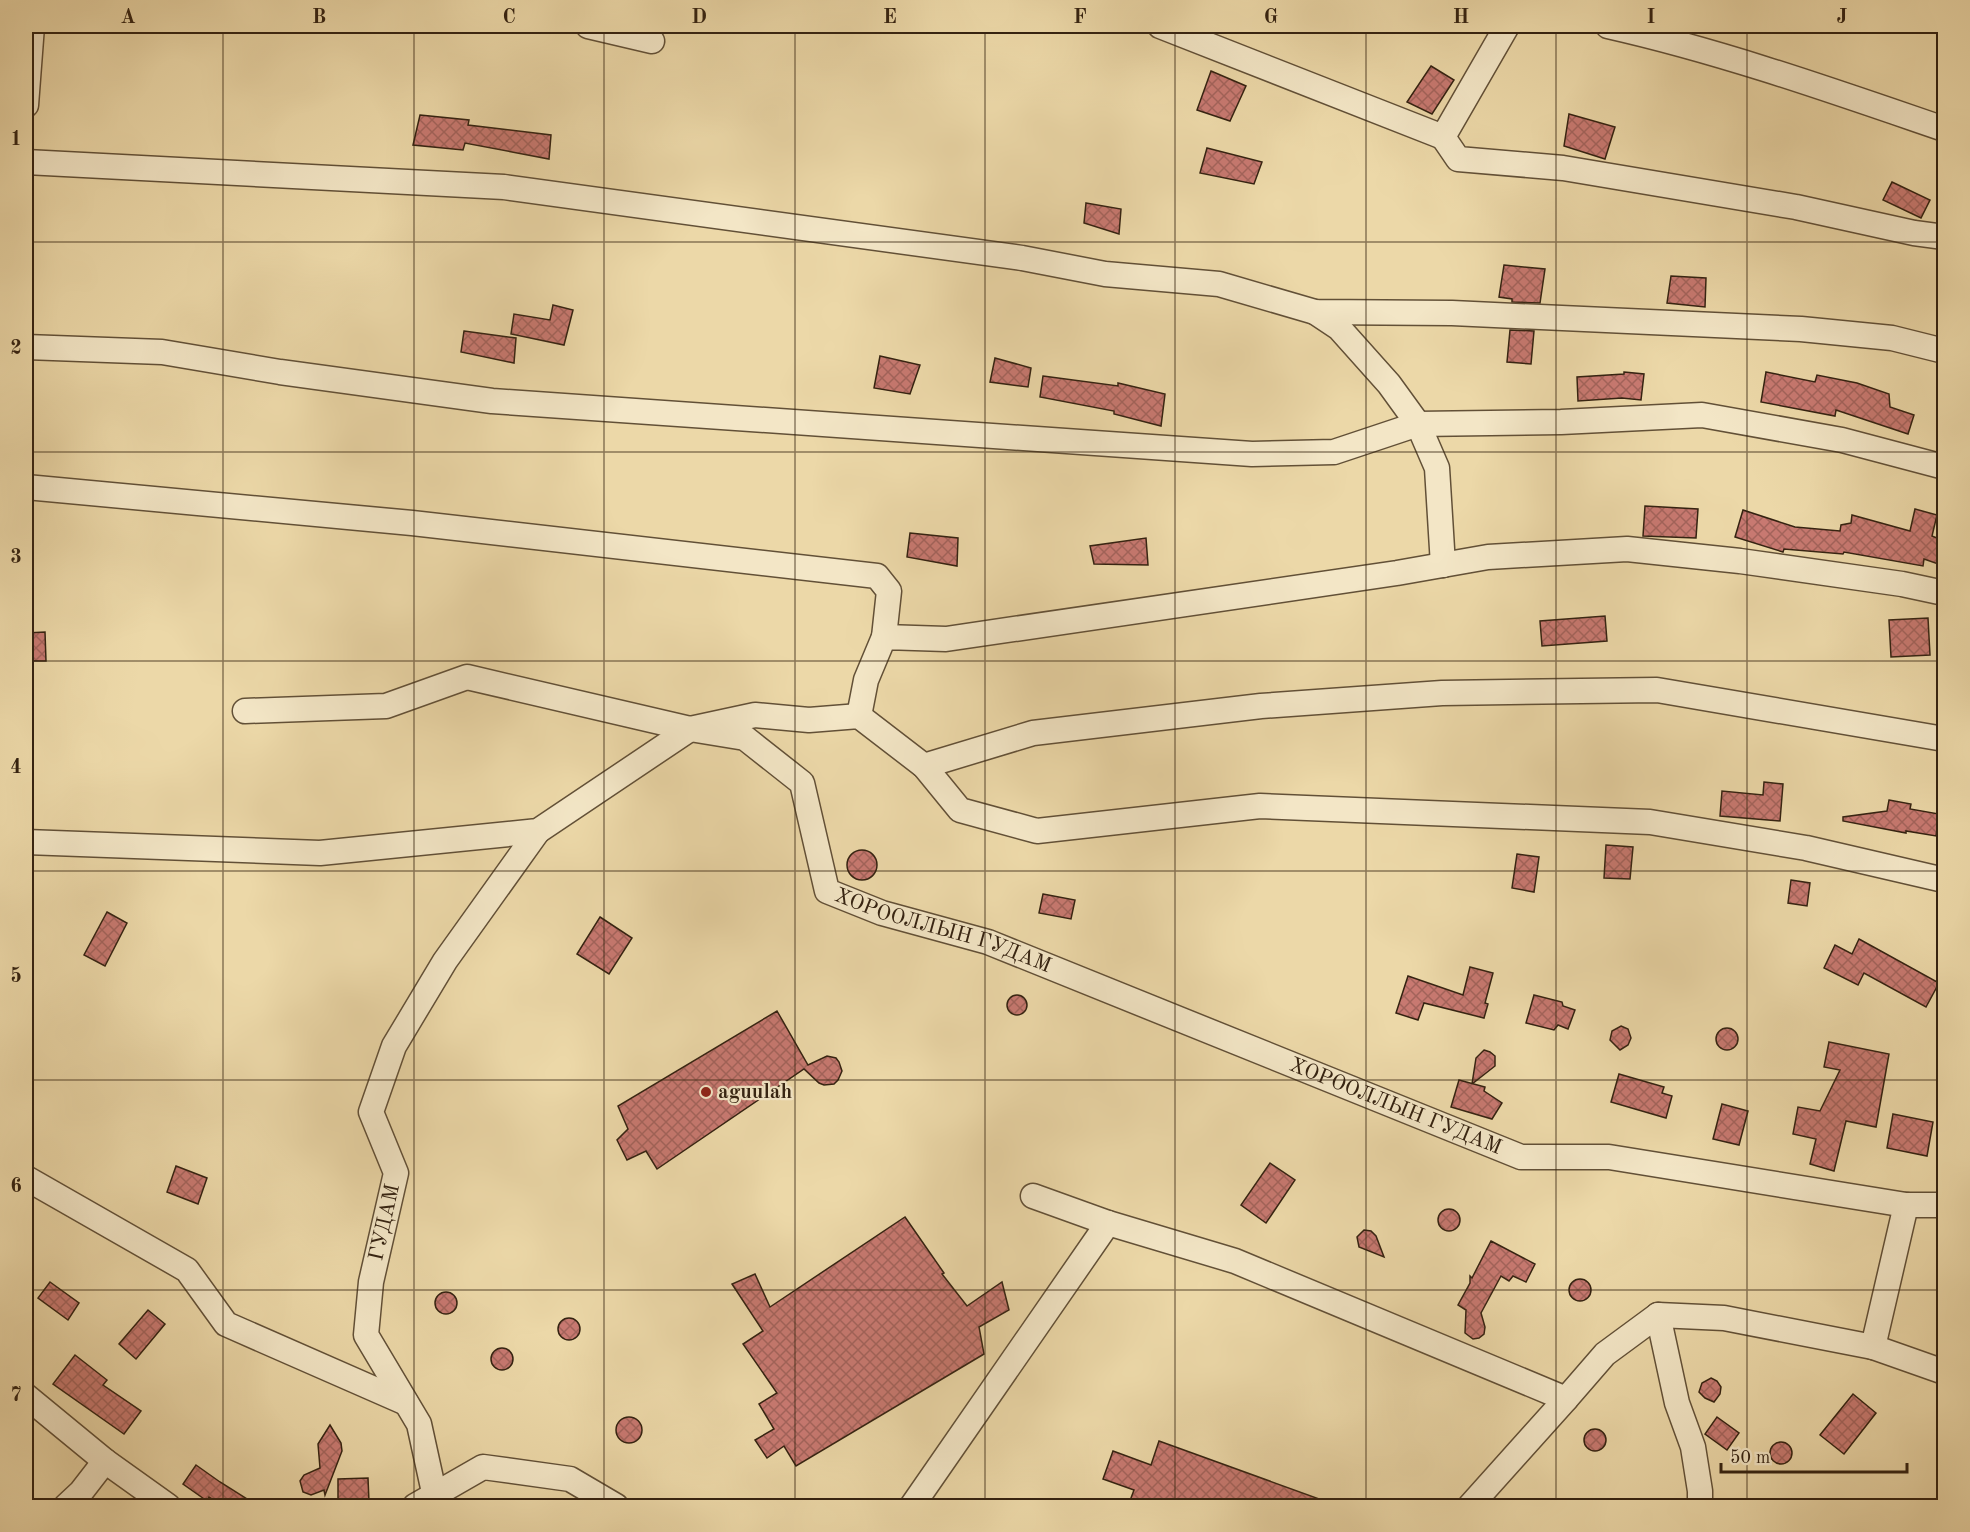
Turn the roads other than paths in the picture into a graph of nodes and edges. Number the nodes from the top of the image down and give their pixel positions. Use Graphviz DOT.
graph roads {
  1 [pos="32,26"];
  2 [pos="588,26"];
  3 [pos="1160,26"];
  4 [pos="1507,26"];
  5 [pos="1608,26"];
  6 [pos="652,41"];
  7 [pos="26,105"];
  8 [pos="1944,129"];
  9 [pos="1443,137"];
  10 [pos="26,162"];
  11 [pos="1944,237"];
  12 [pos="1315,312"];
  13 [pos="26,347"];
  14 [pos="1944,351"];
  15 [pos="1418,424"];
  16 [pos="1944,467"];
  17 [pos="26,486"];
  18 [pos="1443,565"];
  19 [pos="1944,593"];
  20 [pos="884,637"];
  21 [pos="245,711"];
  22 [pos="860,716"];
  23 [pos="690,729"];
  24 [pos="1944,739"];
  25 [pos="924,766"];
  26 [pos="538,831"];
  27 [pos="26,842"];
  28 [pos="1944,880"];
  29 [pos="26,1178"];
  30 [pos="1033,1196"];
  31 [pos="1906,1205"];
  32 [pos="1944,1205"];
  33 [pos="1108,1223"];
  34 [pos="1658,1315"];
  35 [pos="1874,1347"];
  36 [pos="1944,1372"];
  37 [pos="26,1396"];
  38 [pos="1566,1399"];
  39 [pos="406,1404"];
  40 [pos="105,1461"];
  41 [pos="429,1502"];
  42 [pos="66,1506"];
  43 [pos="168,1506"];
  44 [pos="616,1506"];
  45 [pos="912,1506"];
  46 [pos="1470,1506"];
  47 [pos="1700,1506"];
  1 -- 7 [label="street"];
  2 -- 6 [label="street"];
  3 -- 9 [label="street"];
  4 -- 9 [label="street"];
  5 -- 8 [label="street"];
  9 -- 11 [label="street"];
  10 -- 12 [label="street"];
  12 -- 14 [label="street"];
  12 -- 15 [label="street"];
  13 -- 15 [label="street"];
  15 -- 16 [label="street"];
  15 -- 18 [label="street"];
  17 -- 20 [label="street"];
  18 -- 19 [label="street"];
  18 -- 20 [label="street"];
  20 -- 22 [label="street"];
  21 -- 23 [label="street, ХОРООЛЛЫН ГУДАМ"];
  22 -- 23 [label="street"];
  22 -- 25 [label="street"];
  23 -- 26 [label="street"];
  23 -- 31 [label="street, ХОРООЛЛЫН ГУДАМ"];
  24 -- 25 [label="street"];
  25 -- 28 [label="street"];
  26 -- 27 [label="street"];
  26 -- 39 [label="street, ГУДАМ"];
  29 -- 39 [label="street"];
  30 -- 33 [label="street"];
  31 -- 32 [label="street"];
  31 -- 35 [label="street"];
  33 -- 38 [label="street"];
  33 -- 45 [label="street"];
  34 -- 35 [label="street"];
  34 -- 38 [label="street"];
  34 -- 47 [label="street"];
  35 -- 36 [label="street"];
  37 -- 40 [label="street"];
  38 -- 46 [label="street"];
  39 -- 41 [label="street, ГУДАМ"];
  40 -- 42 [label="street"];
  40 -- 43 [label="street"];
  41 -- 44 [label="street"];
}
